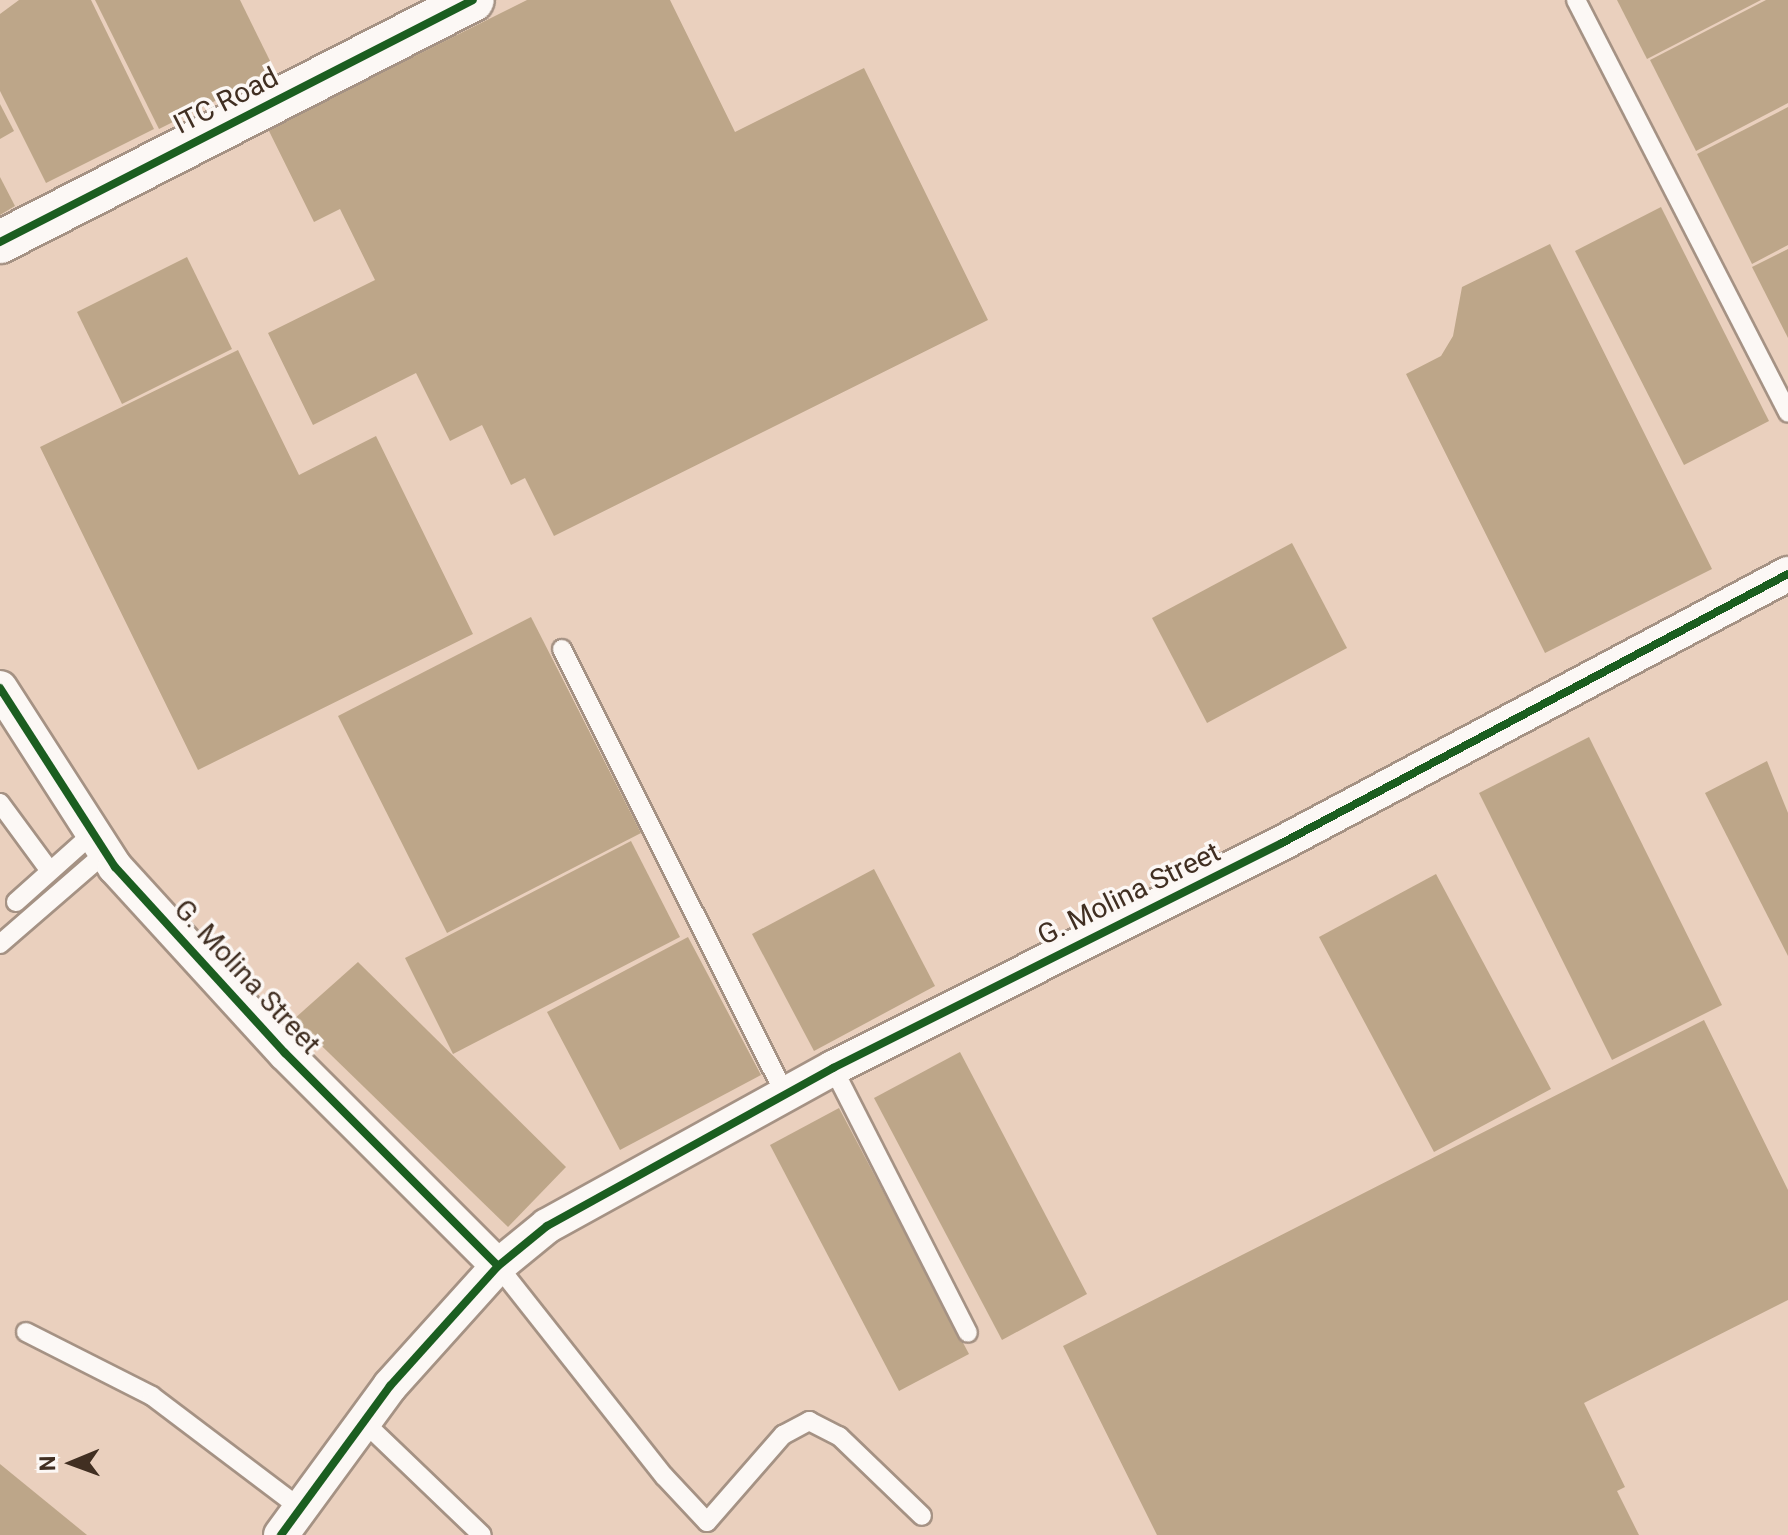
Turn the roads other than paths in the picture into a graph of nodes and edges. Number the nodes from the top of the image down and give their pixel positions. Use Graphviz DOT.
graph roads {
  1 [pos="473,0"];
  2 [pos="1576,0"];
  3 [pos="0,242"];
  4 [pos="1788,413"];
  5 [pos="1788,574"];
  6 [pos="562,649"];
  7 [pos="0,688"];
  8 [pos="0,803"];
  9 [pos="98,844"];
  10 [pos="50,871"];
  11 [pos="16,902"];
  12 [pos="0,944"];
  13 [pos="833,1068"];
  14 [pos="785,1095"];
  15 [pos="498,1266"];
  16 [pos="26,1332"];
  17 [pos="968,1333"];
  18 [pos="364,1422"];
  19 [pos="922,1516"];
  20 [pos="291,1522"];
  21 [pos="482,1535"];
  1 -- 3 [label="street, ITC Road"];
  2 -- 4 [label="lane"];
  5 -- 13 [label="street, G. Molina Street"];
  6 -- 14 [label="lane"];
  7 -- 9 [label="street, G. Molina Street"];
  8 -- 10 [label="lane"];
  9 -- 10 [label="lane"];
  9 -- 12 [label="lane"];
  9 -- 15 [label="street, G. Molina Street"];
  10 -- 11 [label="lane"];
  13 -- 14 [label="street, G. Molina Street"];
  13 -- 17 [label="lane"];
  14 -- 15 [label="street, G. Molina Street"];
  15 -- 18 [label="street, G. Molina Street"];
  15 -- 19 [label="lane"];
  16 -- 20 [label="lane"];
  18 -- 20 [label="street, G. Molina Street"];
  18 -- 21 [label="lane"];
}
